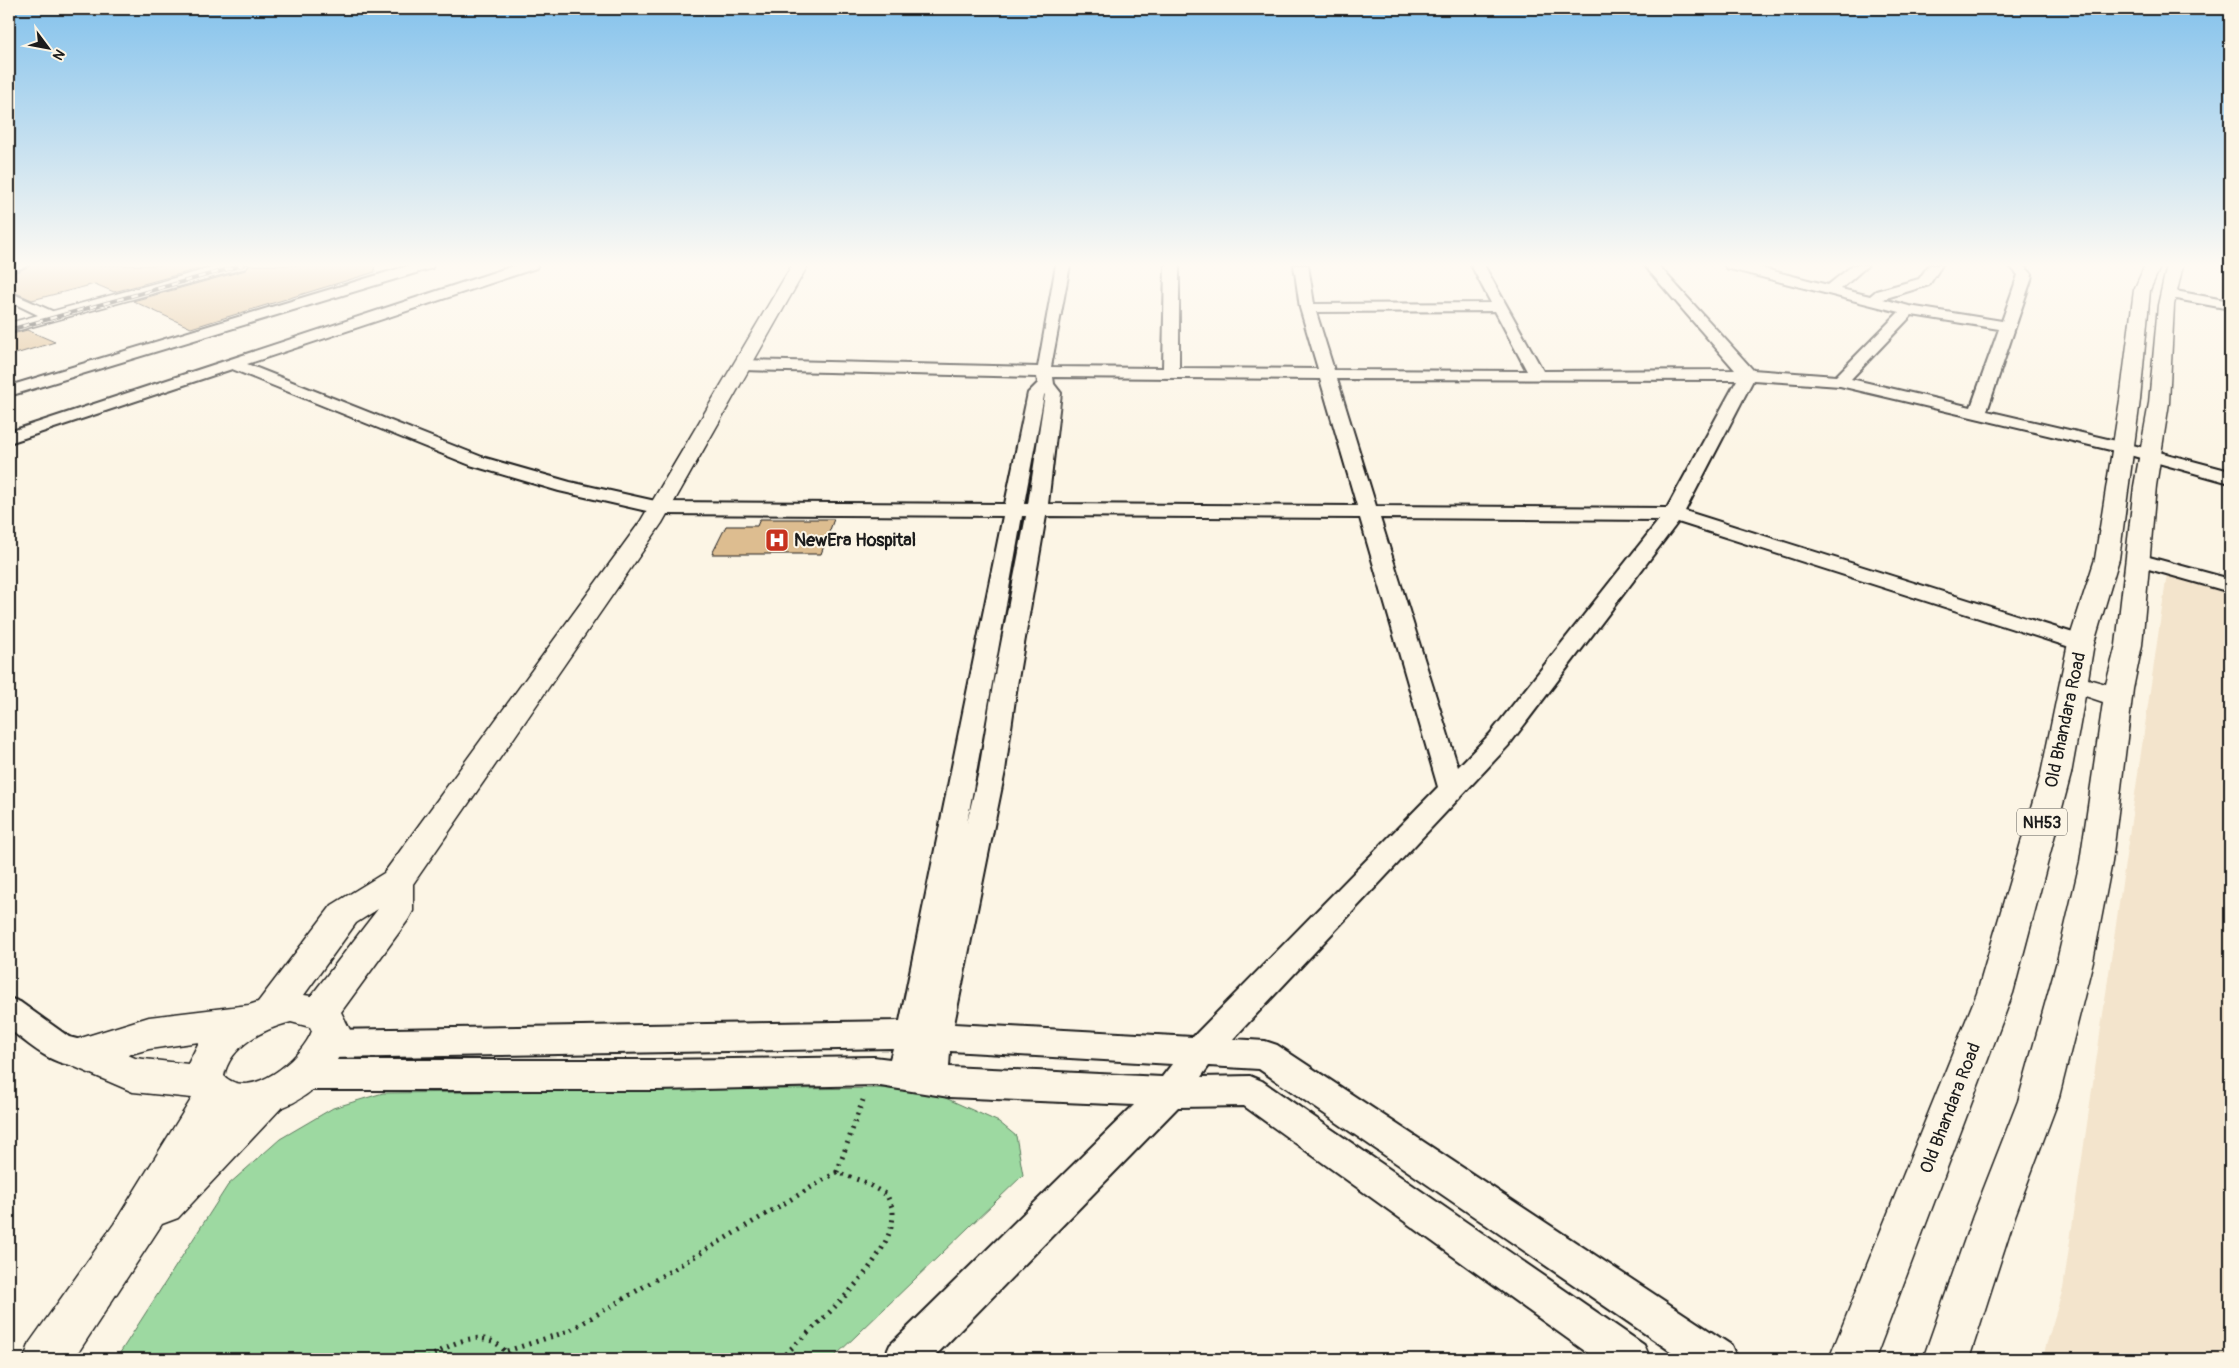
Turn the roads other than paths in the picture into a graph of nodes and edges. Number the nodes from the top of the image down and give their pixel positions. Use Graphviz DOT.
graph roads {
  1 [pos="215,329"];
  2 [pos="339,329"];
  3 [pos="763,329"];
  4 [pos="1053,329"];
  5 [pos="1171,329"];
  6 [pos="1313,329"];
  7 [pos="1512,329"];
  8 [pos="1707,329"];
  9 [pos="1891,329"];
  10 [pos="2007,329"];
  11 [pos="2141,329"];
  12 [pos="233,364"];
  13 [pos="742,365"];
  14 [pos="1045,373"];
  15 [pos="1171,373"];
  16 [pos="1326,374"];
  17 [pos="1748,374"];
  18 [pos="1538,376"];
  19 [pos="1840,381"];
  20 [pos="9,391"];
  21 [pos="1977,414"];
  22 [pos="9,438"];
  23 [pos="2137,452"];
  24 [pos="2230,478"];
  25 [pos="660,508"];
  26 [pos="1013,511"];
  27 [pos="1037,512"];
  28 [pos="1368,513"];
  29 [pos="1674,514"];
  30 [pos="2138,560"];
  31 [pos="2230,586"];
  32 [pos="2081,643"];
  33 [pos="2073,682"];
  34 [pos="2118,697"];
  35 [pos="1452,789"];
  36 [pos="396,882"];
  37 [pos="9,1011"];
  38 [pos="262,1016"];
  39 [pos="324,1028"];
  40 [pos="924,1036"];
  41 [pos="1200,1052"];
  42 [pos="82,1053"];
  43 [pos="305,1075"];
  44 [pos="903,1076"];
  45 [pos="209,1090"];
  46 [pos="1170,1092"];
  47 [pos="266,1097"];
  48 [pos="129,1239"];
  49 [pos="47,1359"];
  50 [pos="904,1359"];
  51 [pos="1630,1359"];
  52 [pos="1717,1359"];
  53 [pos="1852,1359"];
  54 [pos="1946,1359"];
  1 -- 20 [label="street"];
  2 -- 12 [label="street"];
  3 -- 13 [label="main road"];
  4 -- 14 [label="street"];
  5 -- 15 [label="street"];
  6 -- 16 [label="street"];
  7 -- 18 [label="street"];
  8 -- 17 [label="street"];
  9 -- 19 [label="street"];
  10 -- 21 [label="street"];
  11 -- 23 [label="main road, Old Bhandara Road / NH53"];
  12 -- 22 [label="street"];
  12 -- 25 [label="street"];
  13 -- 14 [label="street"];
  13 -- 25 [label="main road"];
  14 -- 15 [label="street"];
  14 -- 26 [label="street"];
  14 -- 27 [label="street"];
  15 -- 16 [label="street"];
  16 -- 18 [label="street"];
  16 -- 28 [label="street"];
  17 -- 18 [label="street"];
  17 -- 19 [label="street"];
  17 -- 29 [label="street"];
  19 -- 21 [label="street"];
  21 -- 23 [label="street"];
  23 -- 24 [label="street"];
  23 -- 30 [label="main road, NH53"];
  23 -- 32 [label="main road, Old Bhandara Road / NH53"];
  25 -- 26 [label="street"];
  25 -- 36 [label="main road"];
  26 -- 27 [label="street"];
  26 -- 40 [label="street"];
  27 -- 28 [label="street"];
  27 -- 40 [label="street"];
  28 -- 29 [label="street"];
  28 -- 35 [label="street"];
  29 -- 32 [label="street"];
  29 -- 35 [label="street"];
  30 -- 31 [label="street"];
  30 -- 34 [label="main road, NH53"];
  32 -- 33 [label="main road, Old Bhandara Road / NH53"];
  33 -- 34 [label="main road"];
  33 -- 53 [label="main road, Old Bhandara Road / NH53"];
  34 -- 54 [label="main road, NH53"];
  35 -- 41 [label="street"];
  36 -- 38 [label="main road"];
  36 -- 39 [label="main road"];
  37 -- 42 [label="street"];
  38 -- 39 [label="main road"];
  38 -- 42 [label="main road"];
  38 -- 45 [label="main road"];
  39 -- 40 [label="street"];
  39 -- 43 [label="main road"];
  40 -- 41 [label="street"];
  40 -- 44 [label="street"];
  41 -- 46 [label="street"];
  41 -- 52 [label="street"];
  42 -- 45 [label="main road"];
  43 -- 44 [label="street"];
  43 -- 47 [label="main road"];
  44 -- 46 [label="street"];
  45 -- 47 [label="main road"];
  45 -- 48 [label="main road"];
  46 -- 50 [label="street"];
  46 -- 51 [label="street"];
  47 -- 48 [label="main road"];
  48 -- 49 [label="main road"];
}
